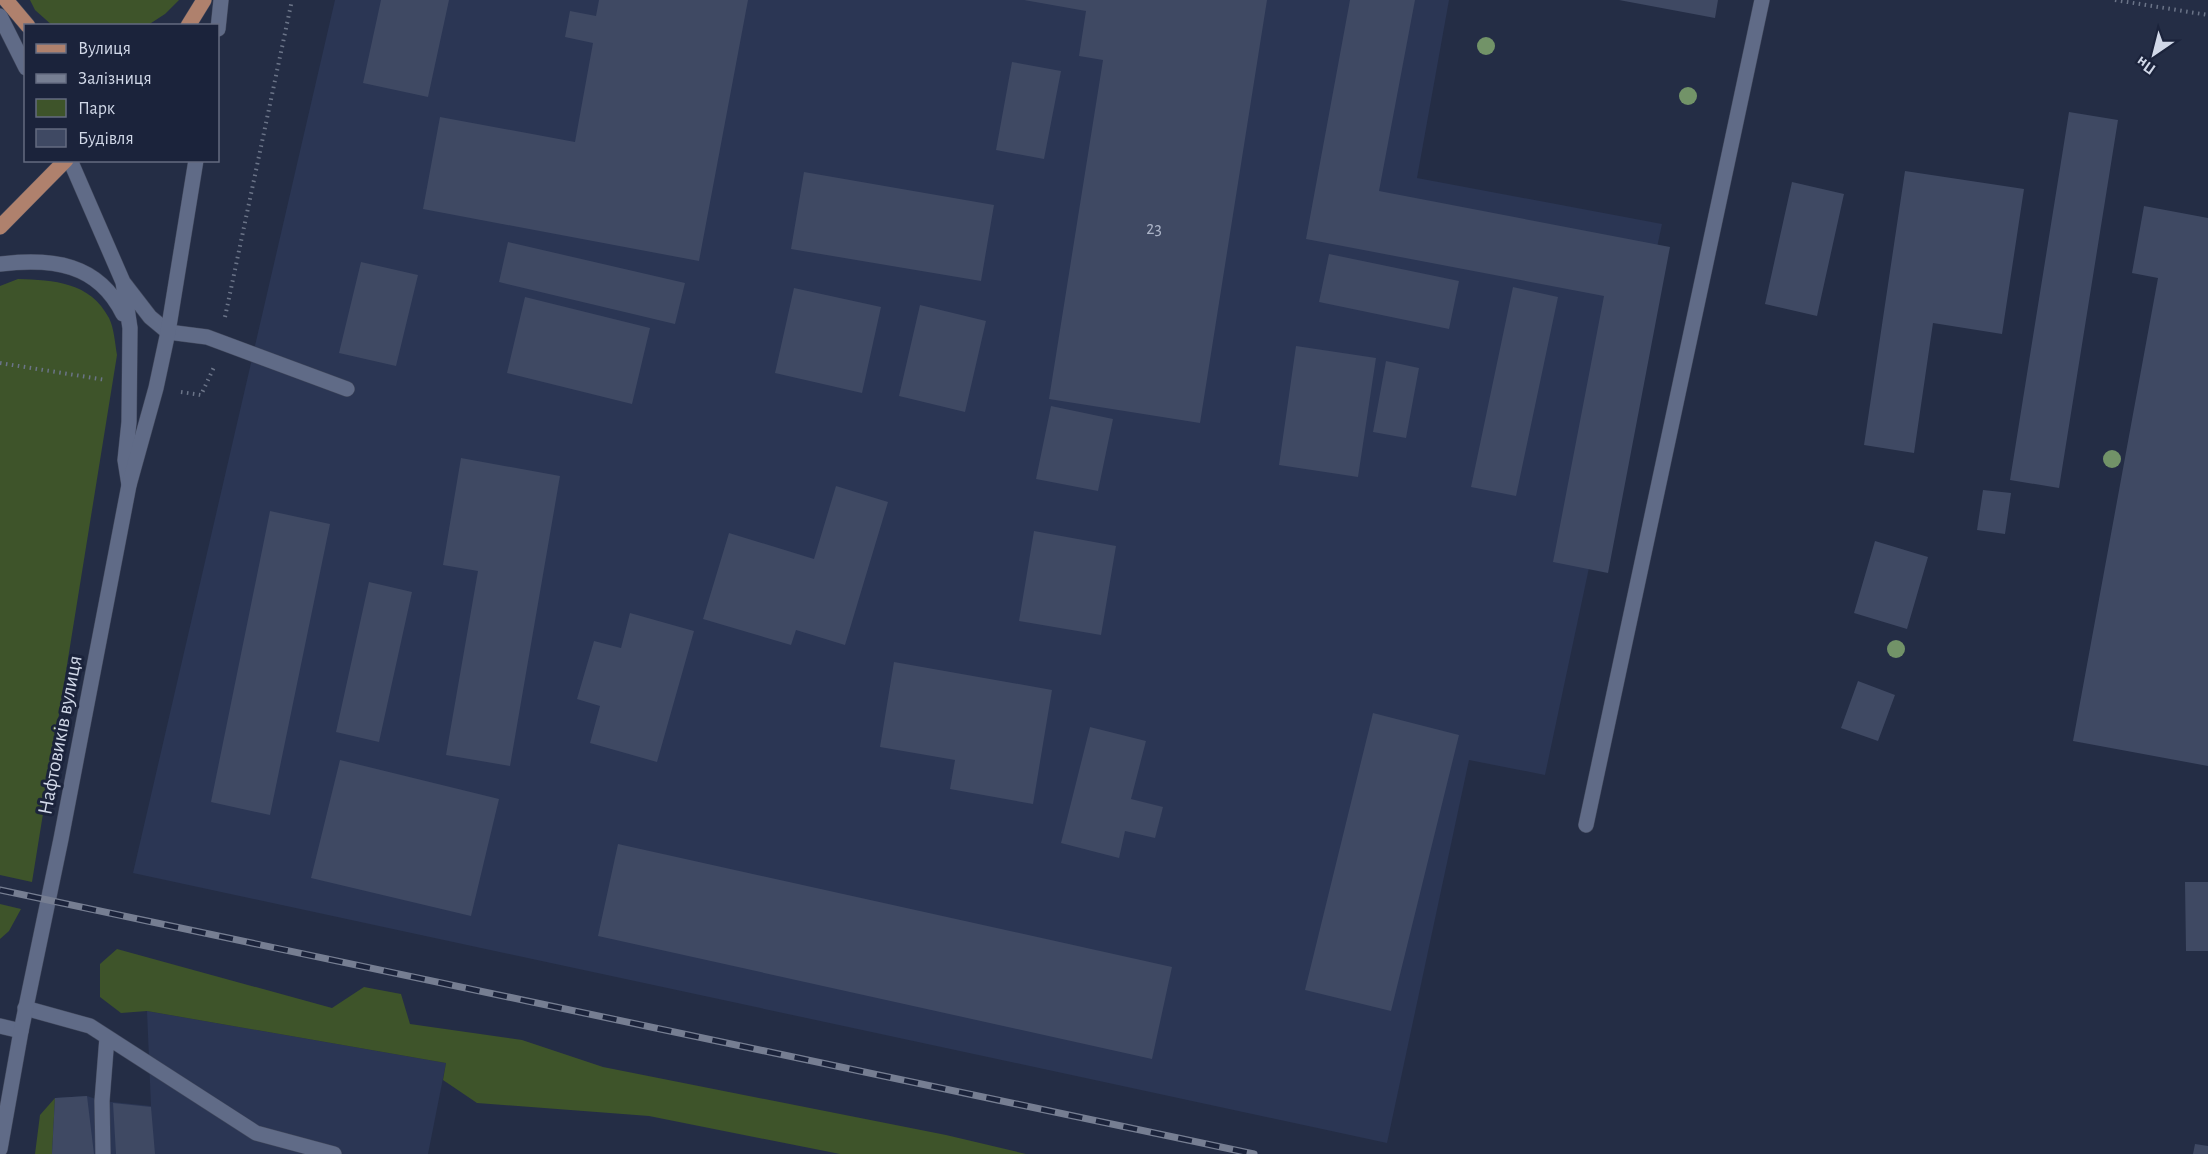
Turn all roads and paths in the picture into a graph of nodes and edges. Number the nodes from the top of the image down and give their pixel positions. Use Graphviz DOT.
graph roads {
  1 [pos="6,0"];
  2 [pos="204,0"];
  3 [pos="221,0"];
  4 [pos="292,0"];
  5 [pos="1762,0"];
  6 [pos="2115,0"];
  7 [pos="2208,15"];
  8 [pos="0,16"];
  9 [pos="26,24"];
  10 [pos="189,24"];
  11 [pos="219,24"];
  12 [pos="24,64"];
  13 [pos="66,162"];
  14 [pos="69,162"];
  15 [pos="196,162"];
  16 [pos="0,226"];
  17 [pos="0,264"];
  18 [pos="123,282"];
  19 [pos="130,328"];
  20 [pos="168,332"];
  21 [pos="220,342"];
  22 [pos="0,363"];
  23 [pos="130,384"];
  24 [pos="156,388"];
  25 [pos="347,389"];
  26 [pos="129,485"];
  27 [pos="1586,825"];
  28 [pos="26,1008"];
  29 [pos="0,1026"];
  30 [pos="21,1031"];
  31 [pos="107,1037"];
  32 [pos="0,1149"];
  33 [pos="103,1154"];
  34 [pos="334,1154"];
  1 -- 9 [label="main road"];
  2 -- 10 [label="main road"];
  3 -- 11 [label="street"];
  4 -- 21 [label="path"];
  5 -- 27 [label="street"];
  6 -- 7 [label="path"];
  8 -- 12 [label="street"];
  13 -- 16 [label="main road"];
  14 -- 18 [label="street"];
  15 -- 20 [label="street, Нафтовиків вулиця"];
  17 -- 19 [label="street"];
  18 -- 19 [label="street"];
  18 -- 20 [label="street"];
  19 -- 23 [label="street"];
  20 -- 21 [label="street"];
  20 -- 24 [label="street, Нафтовиків вулиця"];
  21 -- 24 [label="path"];
  21 -- 25 [label="street"];
  22 -- 23 [label="path"];
  23 -- 26 [label="street"];
  24 -- 26 [label="street, Нафтовиків вулиця"];
  26 -- 28 [label="street, Нафтовиків вулиця"];
  28 -- 30 [label="street, Нафтовиків вулиця"];
  28 -- 31 [label="street"];
  29 -- 30 [label="street"];
  30 -- 32 [label="street, Нафтовиків вулиця"];
  31 -- 33 [label="street"];
  31 -- 34 [label="street"];
}
